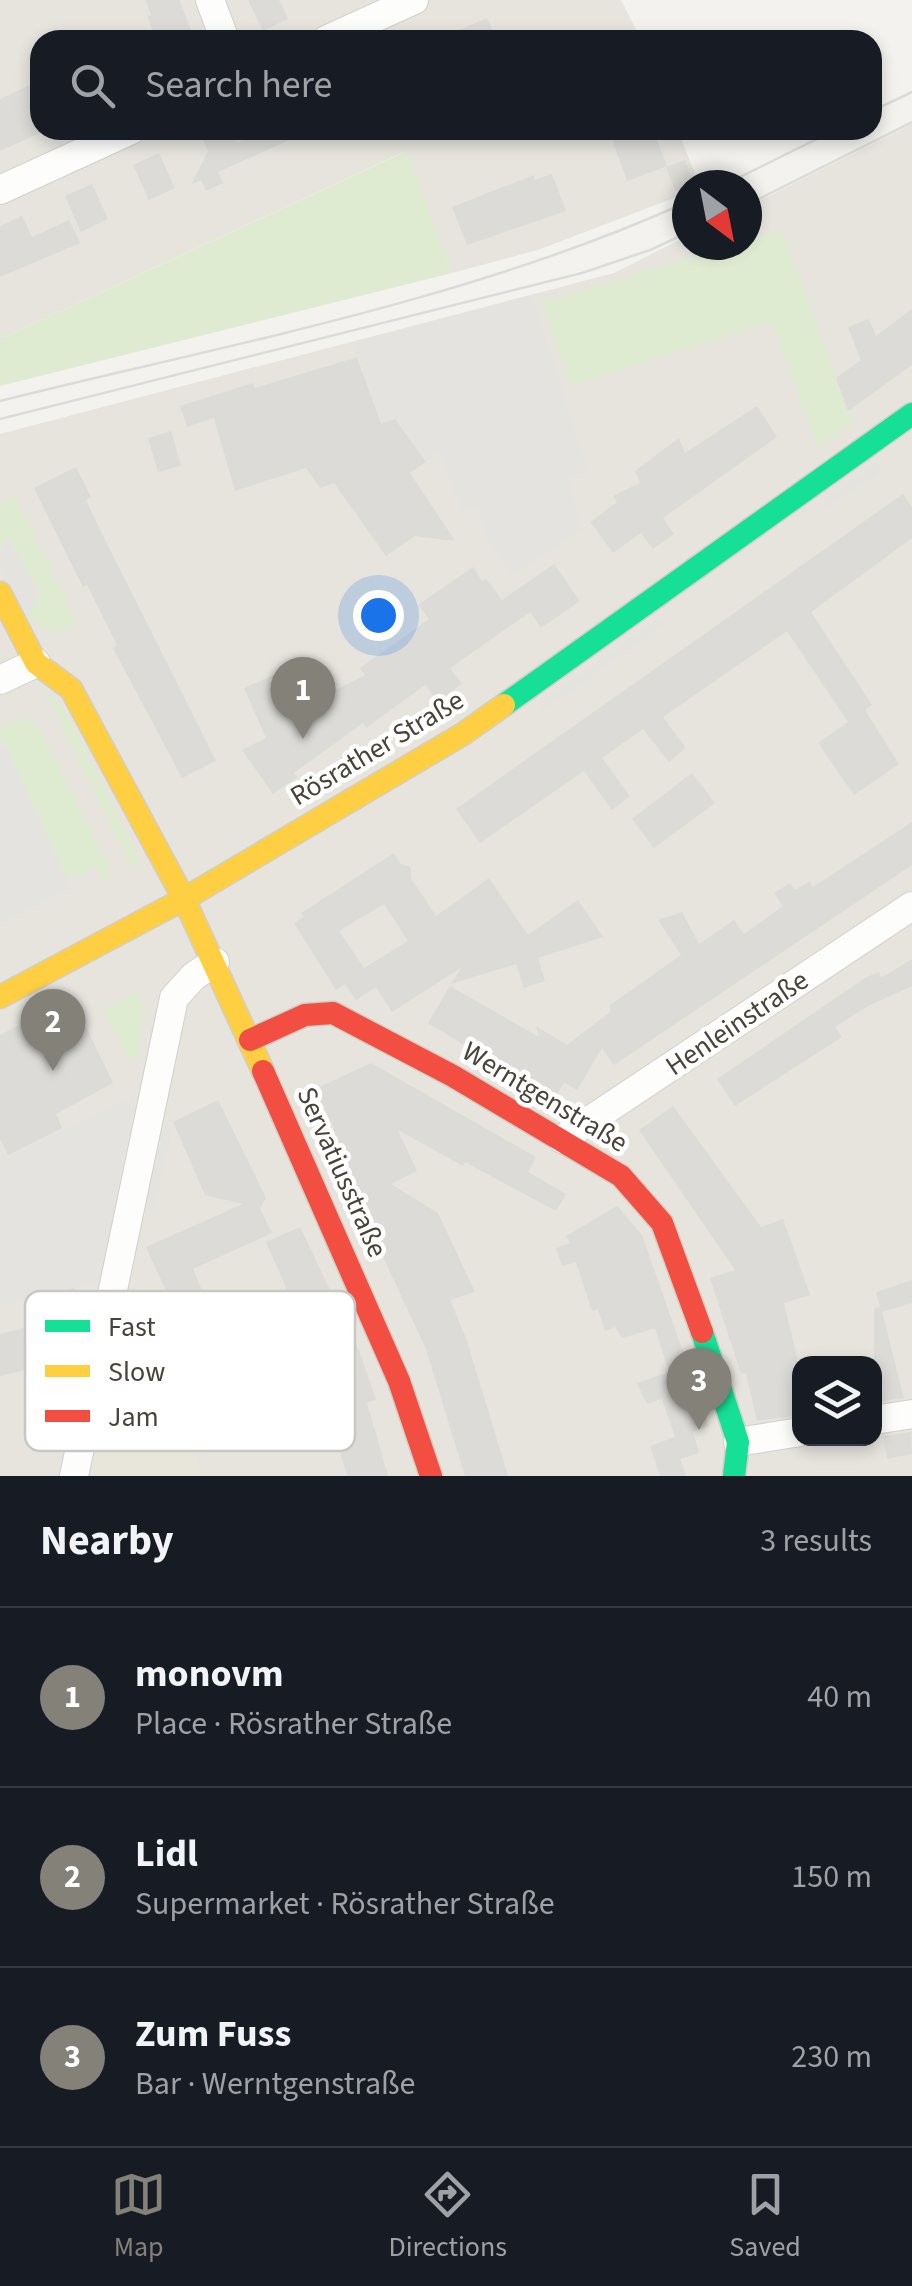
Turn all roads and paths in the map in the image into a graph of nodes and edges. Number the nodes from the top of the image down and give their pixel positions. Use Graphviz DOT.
graph roads {
  1 [pos="210,0"];
  2 [pos="414,0"];
  3 [pos="222,30"];
  4 [pos="348,30"];
  5 [pos="109,140"];
  6 [pos="0,190"];
  7 [pos="912,414"];
  8 [pos="0,593"];
  9 [pos="36,662"];
  10 [pos="0,680"];
  11 [pos="184,899"];
  12 [pos="912,906"];
  13 [pos="215,962"];
  14 [pos="0,996"];
  15 [pos="250,1040"];
  16 [pos="562,1139"];
  17 [pos="113,1291"];
  18 [pos="912,1414"];
  19 [pos="882,1419"];
  20 [pos="792,1433"];
  21 [pos="738,1442"];
  22 [pos="79,1451"];
  23 [pos="74,1476"];
  24 [pos="431,1476"];
  25 [pos="734,1476"];
  1 -- 3 [label="street"];
  2 -- 4 [label="street"];
  5 -- 6 [label="street"];
  7 -- 11 [label="street, Rösrather Straße"];
  8 -- 9 [label="street"];
  9 -- 10 [label="street"];
  9 -- 11 [label="street, Servatiusstraße"];
  11 -- 13 [label="street, Servatiusstraße"];
  11 -- 14 [label="street, Rösrather Straße"];
  12 -- 16 [label="street, Henleinstraße"];
  13 -- 15 [label="street, Servatiusstraße"];
  13 -- 17 [label="street"];
  15 -- 16 [label="street, Werntgenstraße"];
  15 -- 24 [label="street, Servatiusstraße"];
  16 -- 21 [label="street, Werntgenstraße"];
  18 -- 19 [label="street"];
  20 -- 21 [label="street"];
  21 -- 25 [label="street, Werntgenstraße"];
  22 -- 23 [label="street"];
}
